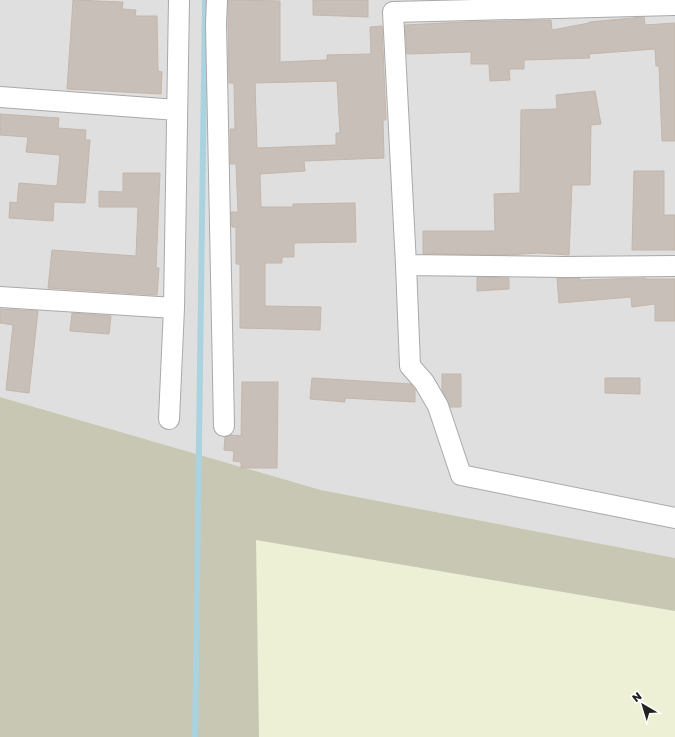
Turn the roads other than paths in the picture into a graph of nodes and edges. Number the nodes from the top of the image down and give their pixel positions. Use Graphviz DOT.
graph roads {
  1 [pos="180,0"];
  2 [pos="217,0"];
  3 [pos="675,5"];
  4 [pos="0,97"];
  5 [pos="177,110"];
  6 [pos="406,265"];
  7 [pos="675,266"];
  8 [pos="0,297"];
  9 [pos="174,308"];
  10 [pos="169,419"];
  11 [pos="224,426"];
  12 [pos="675,518"];
  1 -- 5 [label="street"];
  2 -- 11 [label="street"];
  3 -- 6 [label="street"];
  4 -- 5 [label="street"];
  5 -- 9 [label="street"];
  6 -- 7 [label="street"];
  6 -- 12 [label="street"];
  8 -- 9 [label="street"];
  9 -- 10 [label="street"];
}
